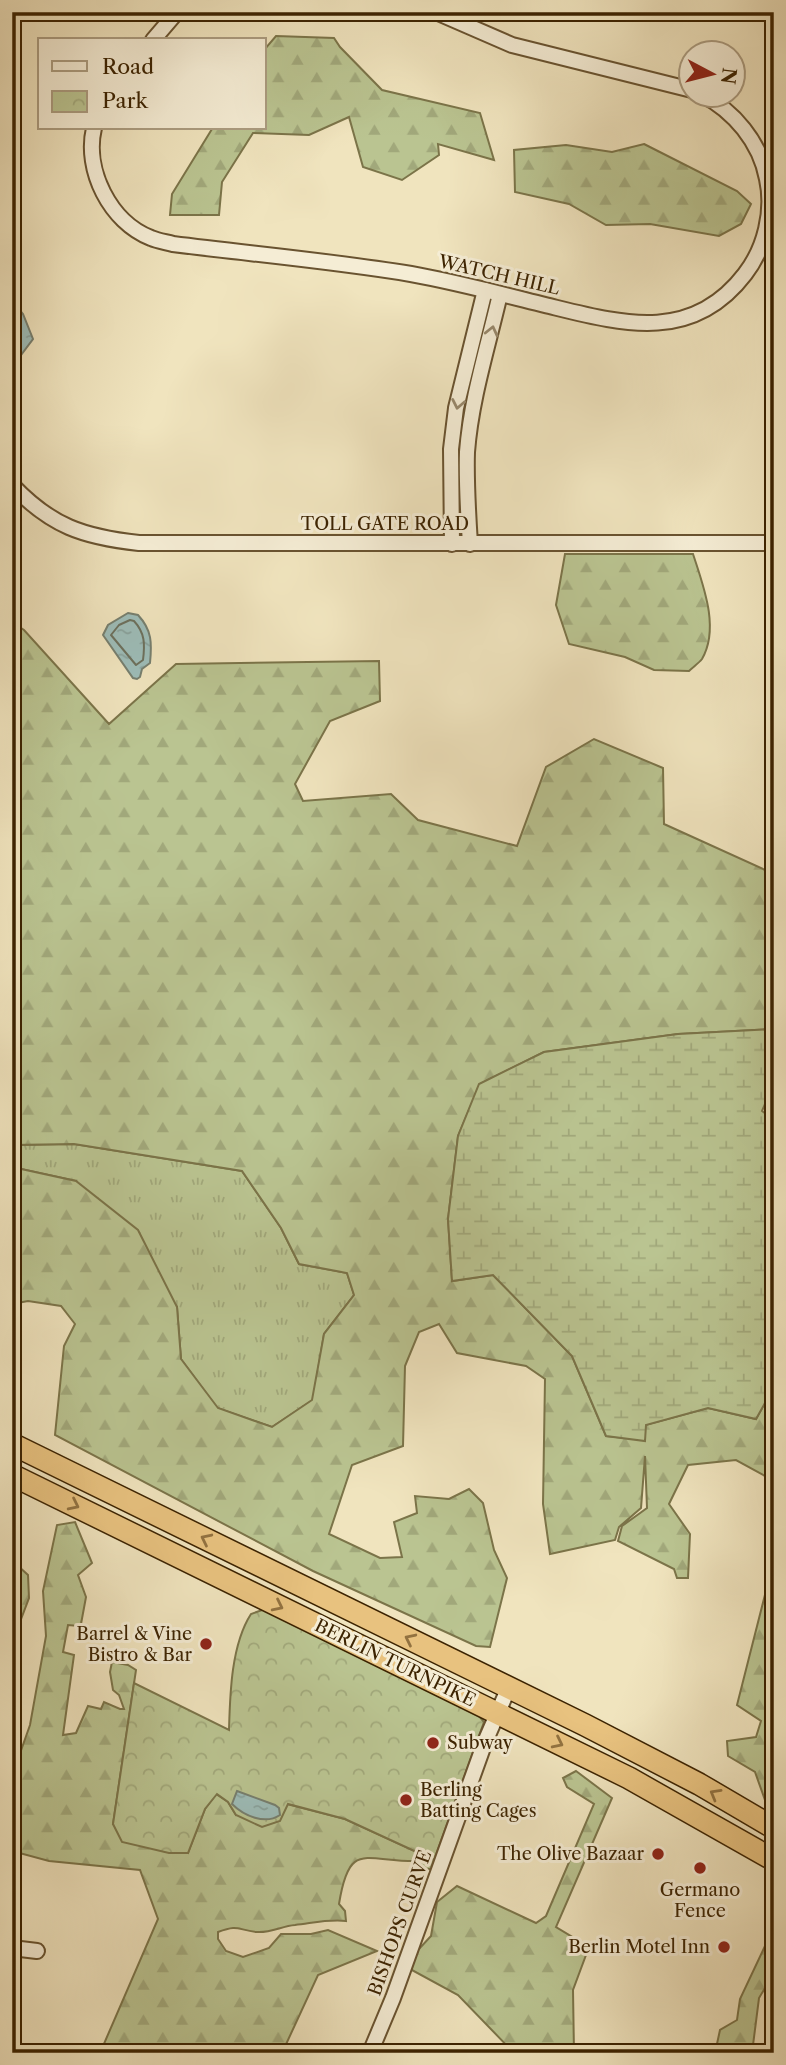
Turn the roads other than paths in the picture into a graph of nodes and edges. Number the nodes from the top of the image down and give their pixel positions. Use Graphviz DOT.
graph roads {
  1 [pos="177,12"];
  2 [pos="436,12"];
  3 [pos="155,38"];
  4 [pos="678,87"];
  5 [pos="722,108"];
  6 [pos="94,130"];
  7 [pos="485,290"];
  8 [pos="500,294"];
  9 [pos="466,370"];
  10 [pos="482,373"];
  11 [pos="12,485"];
  12 [pos="450,491"];
  13 [pos="466,492"];
  14 [pos="774,543"];
  15 [pos="452,544"];
  16 [pos="470,544"];
  17 [pos="12,1444"];
  18 [pos="12,1475"];
  19 [pos="509,1687"];
  20 [pos="497,1713"];
  21 [pos="774,1828"];
  22 [pos="774,1860"];
  23 [pos="12,1948"];
  24 [pos="37,1951"];
  25 [pos="370,2053"];
  1 -- 3 [label="street"];
  2 -- 4 [label="street"];
  5 -- 8 [label="street, WATCH HILL"];
  6 -- 7 [label="street, WATCH HILL"];
  7 -- 8 [label="street, WATCH HILL"];
  7 -- 9 [label="street"];
  10 -- 8 [label="street, one-way"];
  9 -- 10 [label="street"];
  9 -- 12 [label="street, one-way"];
  10 -- 13 [label="street"];
  11 -- 15 [label="street, TOLL GATE ROAD"];
  12 -- 13 [label="street"];
  12 -- 15 [label="street"];
  13 -- 16 [label="street"];
  14 -- 16 [label="street, TOLL GATE ROAD"];
  15 -- 16 [label="street, TOLL GATE ROAD"];
  19 -- 17 [label="highway, BERLIN TURNPIKE, one-way"];
  18 -- 20 [label="highway, BERLIN TURNPIKE, one-way"];
  19 -- 20 [label="street, BISHOPS CURVE"];
  21 -- 19 [label="highway, BERLIN TURNPIKE, one-way"];
  20 -- 22 [label="highway, BERLIN TURNPIKE, one-way"];
  20 -- 25 [label="street, BISHOPS CURVE"];
  23 -- 24 [label="street"];
}
